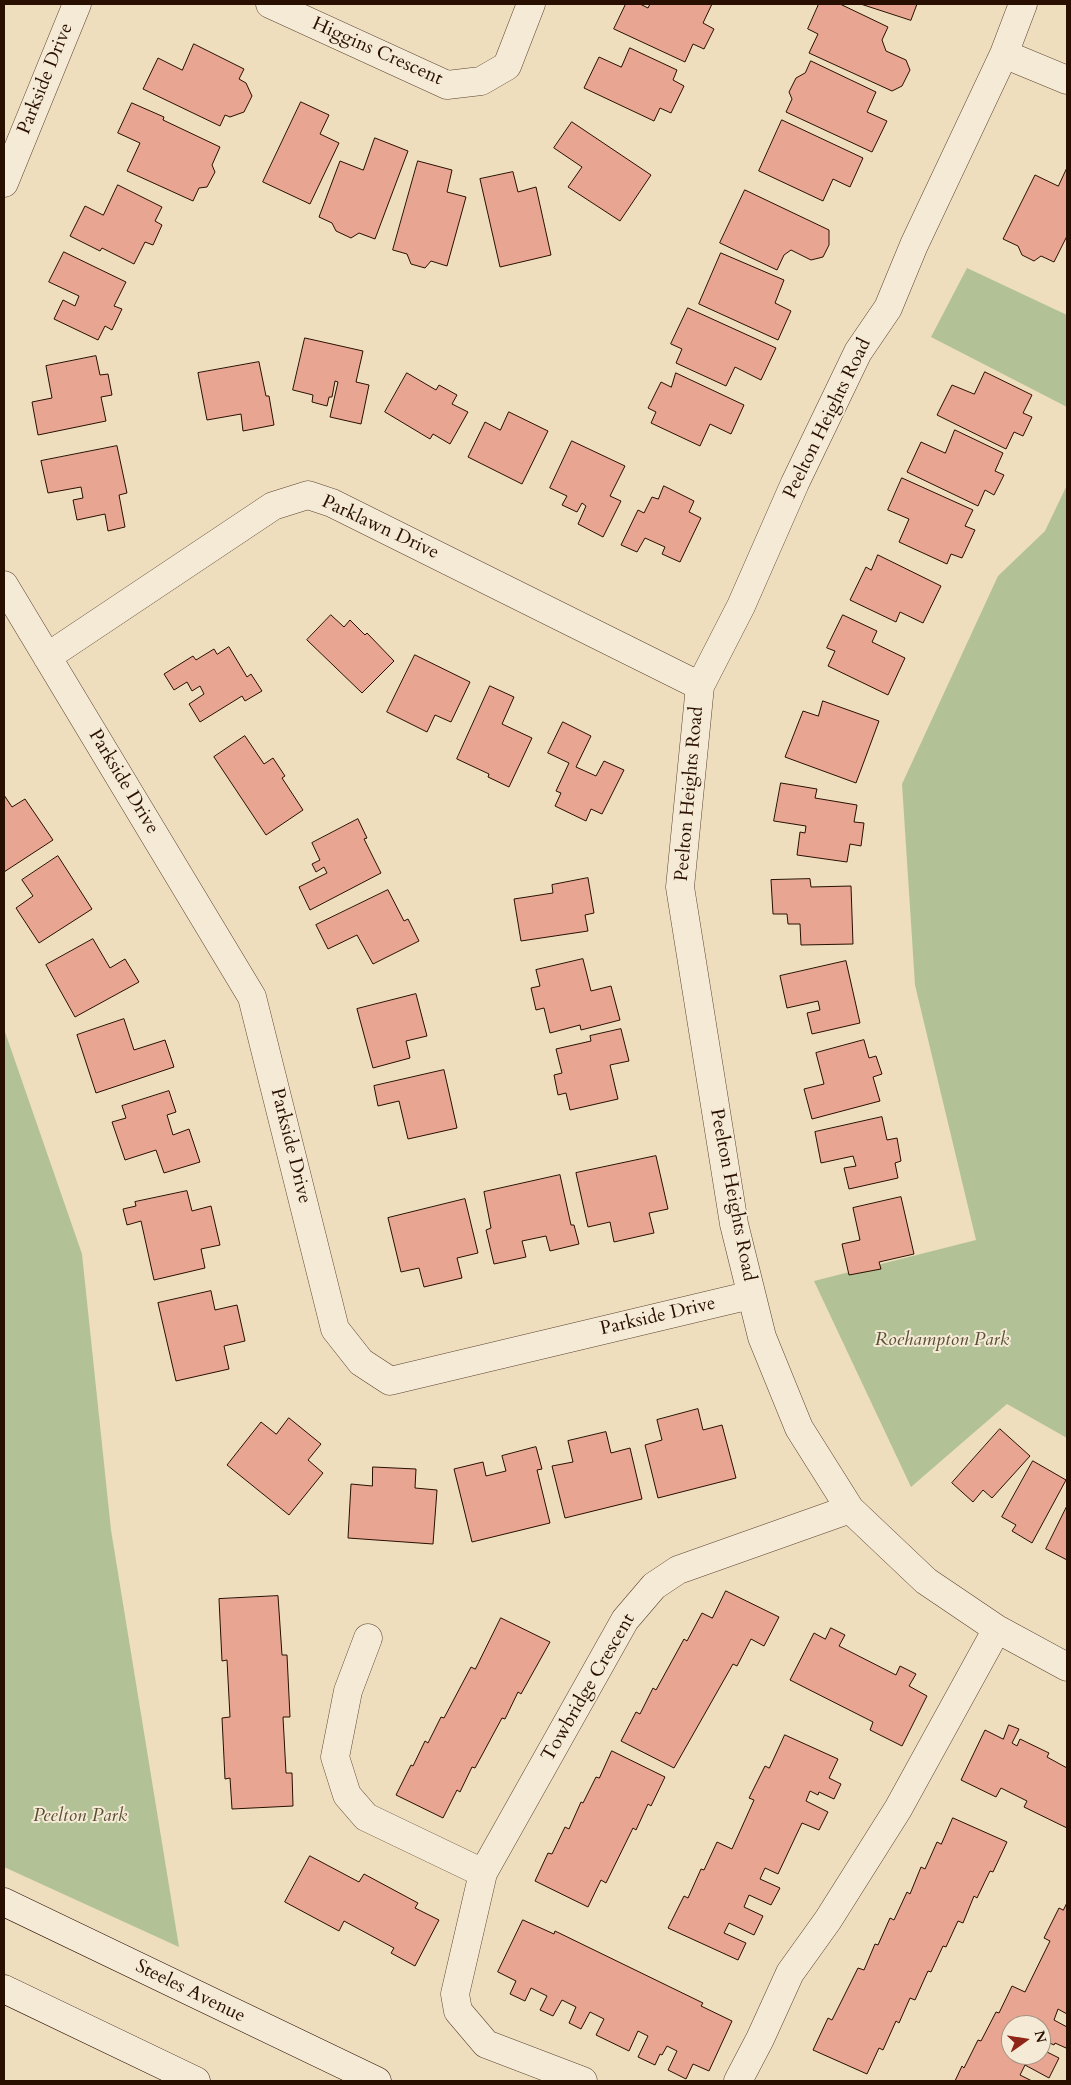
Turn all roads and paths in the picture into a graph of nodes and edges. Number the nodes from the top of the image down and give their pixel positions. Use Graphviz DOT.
graph roads {
  1 [pos="77,4"];
  2 [pos="270,4"];
  3 [pos="531,4"];
  4 [pos="1023,4"];
  5 [pos="1004,54"];
  6 [pos="1067,80"];
  7 [pos="4,183"];
  8 [pos="4,585"];
  9 [pos="47,657"];
  10 [pos="700,686"];
  11 [pos="751,1295"];
  12 [pos="850,1509"];
  13 [pos="997,1629"];
  14 [pos="368,1638"];
  15 [pos="1067,1667"];
  16 [pos="483,1873"];
  17 [pos="4,1902"];
  18 [pos="4,1989"];
  19 [pos="196,2081"];
  20 [pos="376,2081"];
  21 [pos="583,2081"];
  22 [pos="738,2081"];
  1 -- 7 [label="street, Parkside Drive"];
  2 -- 3 [label="street, Higgins Crescent"];
  4 -- 5 [label="street, Peelton Heights Road"];
  5 -- 6 [label="street"];
  5 -- 10 [label="street, Peelton Heights Road"];
  8 -- 9 [label="street, Parkside Drive"];
  9 -- 10 [label="street, Parklawn Drive"];
  9 -- 11 [label="street, Parkside Drive"];
  10 -- 11 [label="street, Peelton Heights Road"];
  11 -- 12 [label="street, Peelton Heights Road"];
  12 -- 13 [label="street, Peelton Heights Road"];
  12 -- 16 [label="street, Towbridge Crescent"];
  13 -- 15 [label="street, Peelton Heights Road"];
  13 -- 22 [label="street"];
  14 -- 16 [label="street"];
  16 -- 21 [label="street, Towbridge Crescent"];
  17 -- 20 [label="street, Steeles Avenue"];
  18 -- 19 [label="street"];
}
